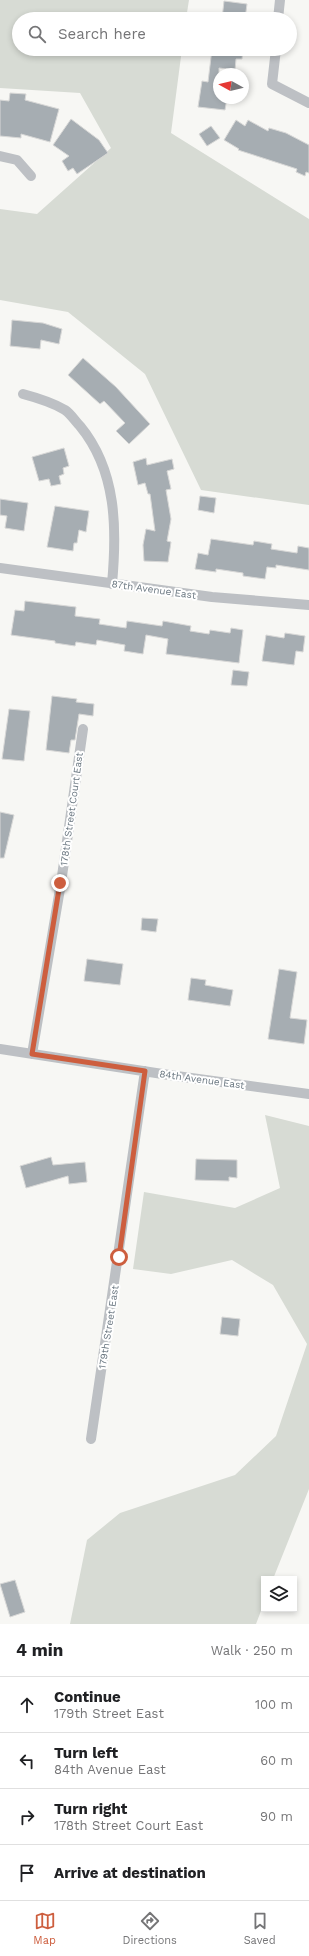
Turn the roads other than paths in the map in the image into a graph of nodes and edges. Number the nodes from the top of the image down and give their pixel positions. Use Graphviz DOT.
graph roads {
  1 [pos="280,0"];
  2 [pos="279,12"];
  3 [pos="275,56"];
  4 [pos="309,103"];
  5 [pos="0,156"];
  6 [pos="31,176"];
  7 [pos="23,394"];
  8 [pos="0,568"];
  9 [pos="112,584"];
  10 [pos="309,605"];
  11 [pos="83,729"];
  12 [pos="0,1049"];
  13 [pos="32,1054"];
  14 [pos="145,1071"];
  15 [pos="309,1094"];
  16 [pos="91,1439"];
  1 -- 2 [label="street"];
  3 -- 4 [label="street"];
  5 -- 6 [label="street"];
  7 -- 9 [label="street"];
  8 -- 9 [label="street, 87th Avenue East"];
  9 -- 10 [label="street, 87th Avenue East"];
  11 -- 13 [label="street, 178th Street Court East"];
  12 -- 13 [label="street, 84th Avenue East"];
  13 -- 14 [label="street, 84th Avenue East"];
  14 -- 15 [label="street, 84th Avenue East"];
  14 -- 16 [label="street, 179th Street East"];
}
